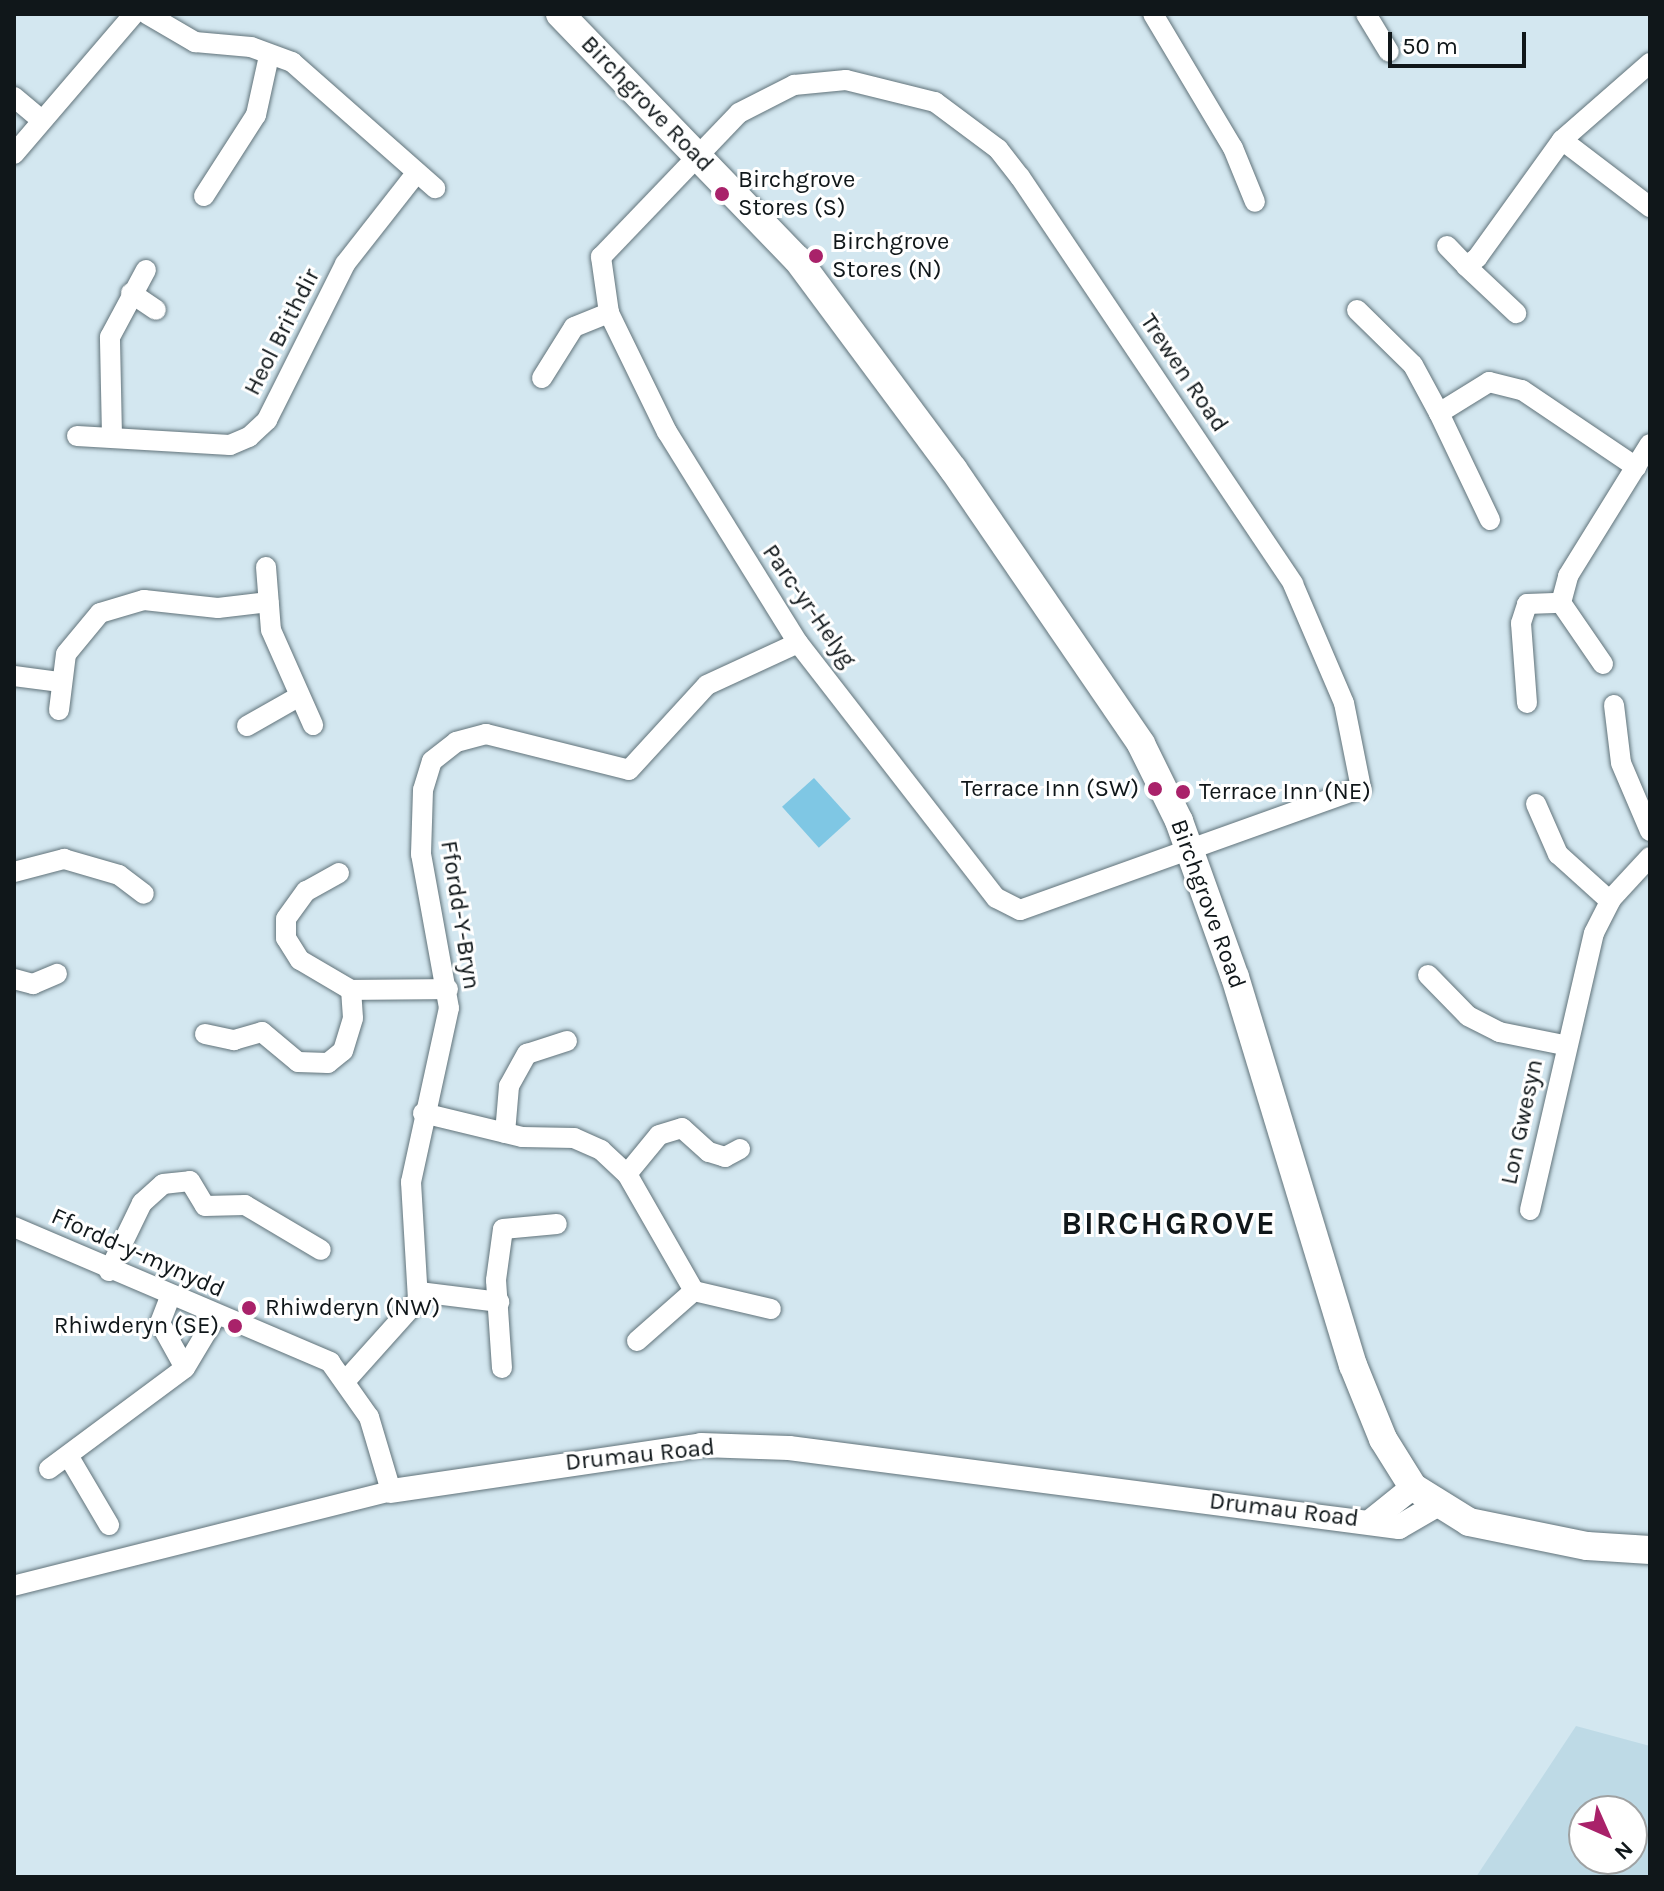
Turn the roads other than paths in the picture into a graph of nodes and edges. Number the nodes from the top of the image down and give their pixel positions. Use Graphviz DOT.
graph roads {
  1 [pos="134,14"];
  2 [pos="147,14"];
  3 [pos="560,14"];
  4 [pos="1153,14"];
  5 [pos="1366,14"];
  6 [pos="1389,52"];
  7 [pos="269,56"];
  8 [pos="1650,63"];
  9 [pos="14,97"];
  10 [pos="41,120"];
  11 [pos="1562,140"];
  12 [pos="14,154"];
  13 [pos="695,154"];
  14 [pos="414,176"];
  15 [pos="435,188"];
  16 [pos="204,196"];
  17 [pos="1255,202"];
  18 [pos="1650,207"];
  19 [pos="1447,246"];
  20 [pos="1466,266"];
  21 [pos="146,270"];
  22 [pos="131,293"];
  23 [pos="156,310"];
  24 [pos="1357,310"];
  25 [pos="609,313"];
  26 [pos="1516,313"];
  27 [pos="542,378"];
  28 [pos="1439,413"];
  29 [pos="77,436"];
  30 [pos="112,436"];
  31 [pos="1650,444"];
  32 [pos="1636,467"];
  33 [pos="1490,520"];
  34 [pos="266,567"];
  35 [pos="269,602"];
  36 [pos="1561,603"];
  37 [pos="798,643"];
  38 [pos="1603,664"];
  39 [pos="14,676"];
  40 [pos="59,682"];
  41 [pos="298,697"];
  42 [pos="1527,703"];
  43 [pos="1614,705"];
  44 [pos="59,710"];
  45 [pos="313,725"];
  46 [pos="247,726"];
  47 [pos="1536,804"];
  48 [pos="1650,831"];
  49 [pos="1190,853"];
  50 [pos="1650,857"];
  51 [pos="14,872"];
  52 [pos="339,873"];
  53 [pos="144,894"];
  54 [pos="1610,901"];
  55 [pos="57,974"];
  56 [pos="1428,975"];
  57 [pos="14,979"];
  58 [pos="448,989"];
  59 [pos="351,990"];
  60 [pos="205,1034"];
  61 [pos="567,1041"];
  62 [pos="1564,1045"];
  63 [pos="423,1113"];
  64 [pos="505,1133"];
  65 [pos="740,1149"];
  66 [pos="627,1174"];
  67 [pos="1530,1210"];
  68 [pos="557,1224"];
  69 [pos="14,1227"];
  70 [pos="321,1250"];
  71 [pos="109,1271"];
  72 [pos="694,1291"];
  73 [pos="419,1292"];
  74 [pos="170,1297"];
  75 [pos="499,1302"];
  76 [pos="771,1309"];
  77 [pos="216,1316"];
  78 [pos="637,1341"];
  79 [pos="185,1368"];
  80 [pos="502,1368"];
  81 [pos="348,1378"];
  82 [pos="69,1457"];
  83 [pos="49,1469"];
  84 [pos="1413,1487"];
  85 [pos="391,1491"];
  86 [pos="1435,1506"];
  87 [pos="1372,1520"];
  88 [pos="109,1525"];
  89 [pos="1650,1550"];
  90 [pos="14,1586"];
  1 -- 10 [label="street"];
  2 -- 7 [label="street"];
  3 -- 13 [label="main road, Birchgrove Road"];
  4 -- 17 [label="street"];
  5 -- 6 [label="street"];
  7 -- 14 [label="street"];
  7 -- 16 [label="street"];
  8 -- 11 [label="street"];
  9 -- 10 [label="street"];
  10 -- 12 [label="street"];
  11 -- 18 [label="street"];
  11 -- 20 [label="street"];
  13 -- 25 [label="street, Parc-yr-Helyg"];
  13 -- 49 [label="main road, Birchgrove Road"];
  13 -- 49 [label="street, Trewen Road"];
  14 -- 15 [label="street"];
  14 -- 30 [label="street, Heol Brithdir"];
  19 -- 20 [label="street"];
  20 -- 26 [label="street"];
  21 -- 22 [label="street"];
  22 -- 23 [label="street"];
  22 -- 30 [label="street"];
  24 -- 28 [label="street"];
  25 -- 27 [label="street"];
  25 -- 37 [label="street, Parc-yr-Helyg"];
  28 -- 32 [label="street"];
  28 -- 33 [label="street"];
  29 -- 30 [label="street, Heol Brithdir"];
  31 -- 32 [label="street"];
  32 -- 36 [label="street"];
  34 -- 35 [label="street"];
  35 -- 40 [label="street"];
  35 -- 41 [label="street"];
  36 -- 38 [label="street"];
  36 -- 42 [label="street"];
  37 -- 49 [label="street, Parc-yr-Helyg"];
  37 -- 58 [label="street, Ffordd-Y-Bryn"];
  39 -- 40 [label="street"];
  40 -- 44 [label="street"];
  41 -- 45 [label="street"];
  41 -- 46 [label="street"];
  43 -- 48 [label="street"];
  47 -- 54 [label="street"];
  49 -- 84 [label="main road, Birchgrove Road"];
  50 -- 54 [label="street, Lon Gwesyn"];
  51 -- 53 [label="street"];
  52 -- 59 [label="street"];
  54 -- 62 [label="street, Lon Gwesyn"];
  55 -- 57 [label="street"];
  56 -- 62 [label="street, Lon Gwesyn"];
  58 -- 59 [label="street"];
  58 -- 63 [label="street, Ffordd-Y-Bryn"];
  59 -- 60 [label="street"];
  61 -- 64 [label="street"];
  62 -- 67 [label="street, Lon Gwesyn"];
  63 -- 64 [label="street"];
  63 -- 73 [label="street, Ffordd-Y-Bryn"];
  64 -- 66 [label="street"];
  65 -- 66 [label="street"];
  66 -- 72 [label="street"];
  68 -- 75 [label="street"];
  69 -- 71 [label="street, Ffordd-y-mynydd"];
  70 -- 71 [label="street"];
  71 -- 74 [label="street, Ffordd-y-mynydd"];
  72 -- 76 [label="street"];
  72 -- 78 [label="street"];
  73 -- 75 [label="street"];
  73 -- 81 [label="street"];
  74 -- 77 [label="street, Ffordd-y-mynydd"];
  74 -- 79 [label="street"];
  75 -- 80 [label="street"];
  77 -- 79 [label="street"];
  77 -- 81 [label="street, Ffordd-y-mynydd"];
  79 -- 82 [label="street"];
  81 -- 85 [label="street, Ffordd-y-mynydd"];
  82 -- 83 [label="street"];
  82 -- 88 [label="street"];
  84 -- 86 [label="main road, Birchgrove Road"];
  84 -- 87 [label="street, Drumau Road"];
  85 -- 87 [label="street, Drumau Road"];
  85 -- 90 [label="street, Drumau Road"];
  86 -- 87 [label="street, Drumau Road"];
  86 -- 89 [label="main road, Birchgrove Road"];
}
